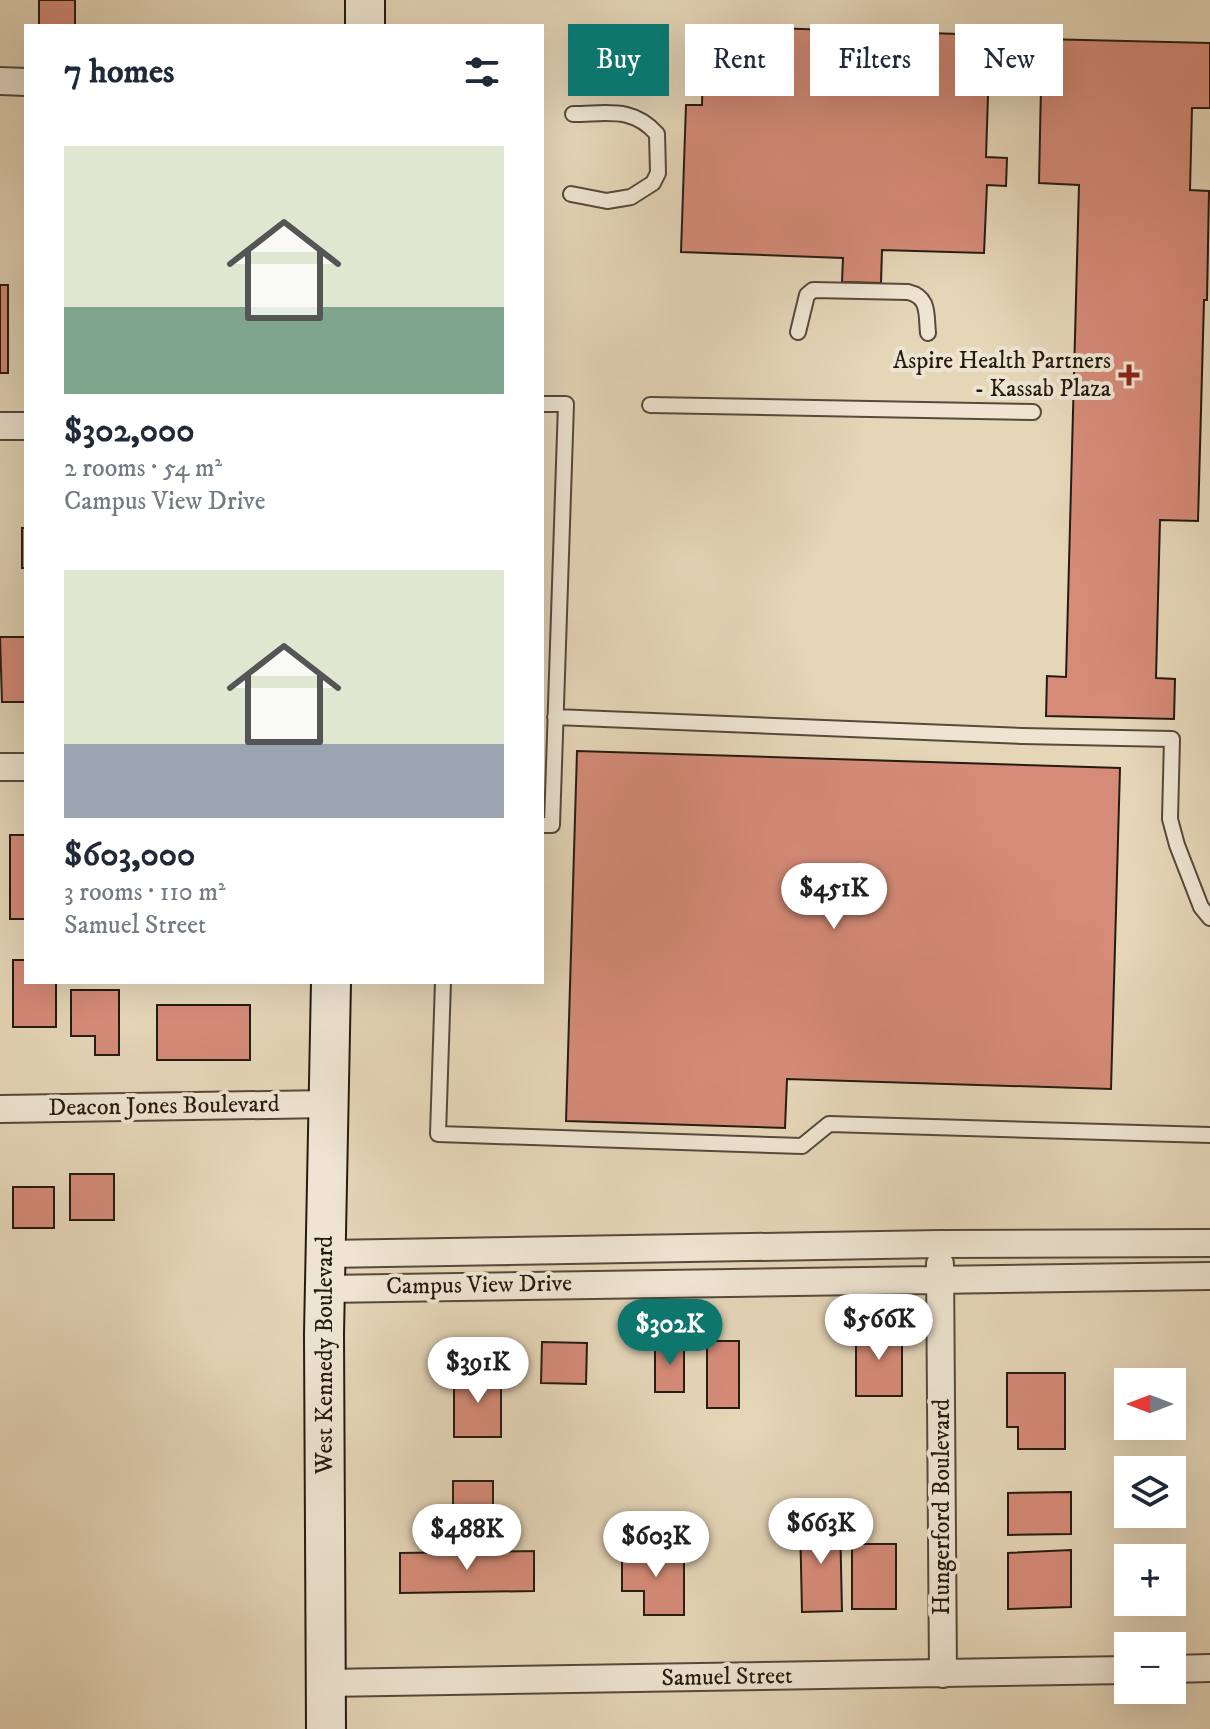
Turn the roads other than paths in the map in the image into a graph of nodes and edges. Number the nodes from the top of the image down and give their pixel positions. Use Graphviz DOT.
graph roads {
  1 [pos="365,0"];
  2 [pos="365,24"];
  3 [pos="0,81"];
  4 [pos="24,82"];
  5 [pos="573,114"];
  6 [pos="571,194"];
  7 [pos="798,332"];
  8 [pos="928,333"];
  9 [pos="544,404"];
  10 [pos="650,405"];
  11 [pos="1033,412"];
  12 [pos="0,426"];
  13 [pos="24,426"];
  14 [pos="555,717"];
  15 [pos="0,767"];
  16 [pos="24,767"];
  17 [pos="544,825"];
  18 [pos="1210,918"];
  19 [pos="331,984"];
  20 [pos="443,984"];
  21 [pos="328,1104"];
  22 [pos="0,1109"];
  23 [pos="1210,1135"];
  24 [pos="1210,1243"];
  25 [pos="940,1244"];
  26 [pos="325,1271"];
  27 [pos="1210,1276"];
  28 [pos="940,1278"];
  29 [pos="1210,1668"];
  30 [pos="1186,1669"];
  31 [pos="1114,1670"];
  32 [pos="943,1674"];
  33 [pos="326,1683"];
  34 [pos="326,1729"];
  1 -- 2 [label="main road"];
  3 -- 4 [label="street"];
  5 -- 6 [label="lane"];
  7 -- 8 [label="lane"];
  9 -- 14 [label="lane"];
  10 -- 11 [label="lane"];
  12 -- 13 [label="street"];
  14 -- 17 [label="lane"];
  14 -- 18 [label="lane"];
  15 -- 16 [label="street"];
  19 -- 21 [label="main road, West Kennedy Boulevard"];
  20 -- 23 [label="lane"];
  21 -- 22 [label="street, Deacon Jones Boulevard"];
  21 -- 26 [label="main road, West Kennedy Boulevard"];
  24 -- 25 [label="street, Campus View Drive"];
  25 -- 26 [label="street, Campus View Drive"];
  25 -- 28 [label="street, Hungerford Boulevard"];
  26 -- 28 [label="street, Campus View Drive"];
  26 -- 33 [label="main road, West Kennedy Boulevard"];
  27 -- 28 [label="street, Campus View Drive"];
  28 -- 32 [label="street, Hungerford Boulevard"];
  29 -- 30 [label="street"];
  31 -- 32 [label="street, Samuel Street"];
  32 -- 33 [label="street, Samuel Street"];
  33 -- 34 [label="main road, West Kennedy Boulevard"];
}
